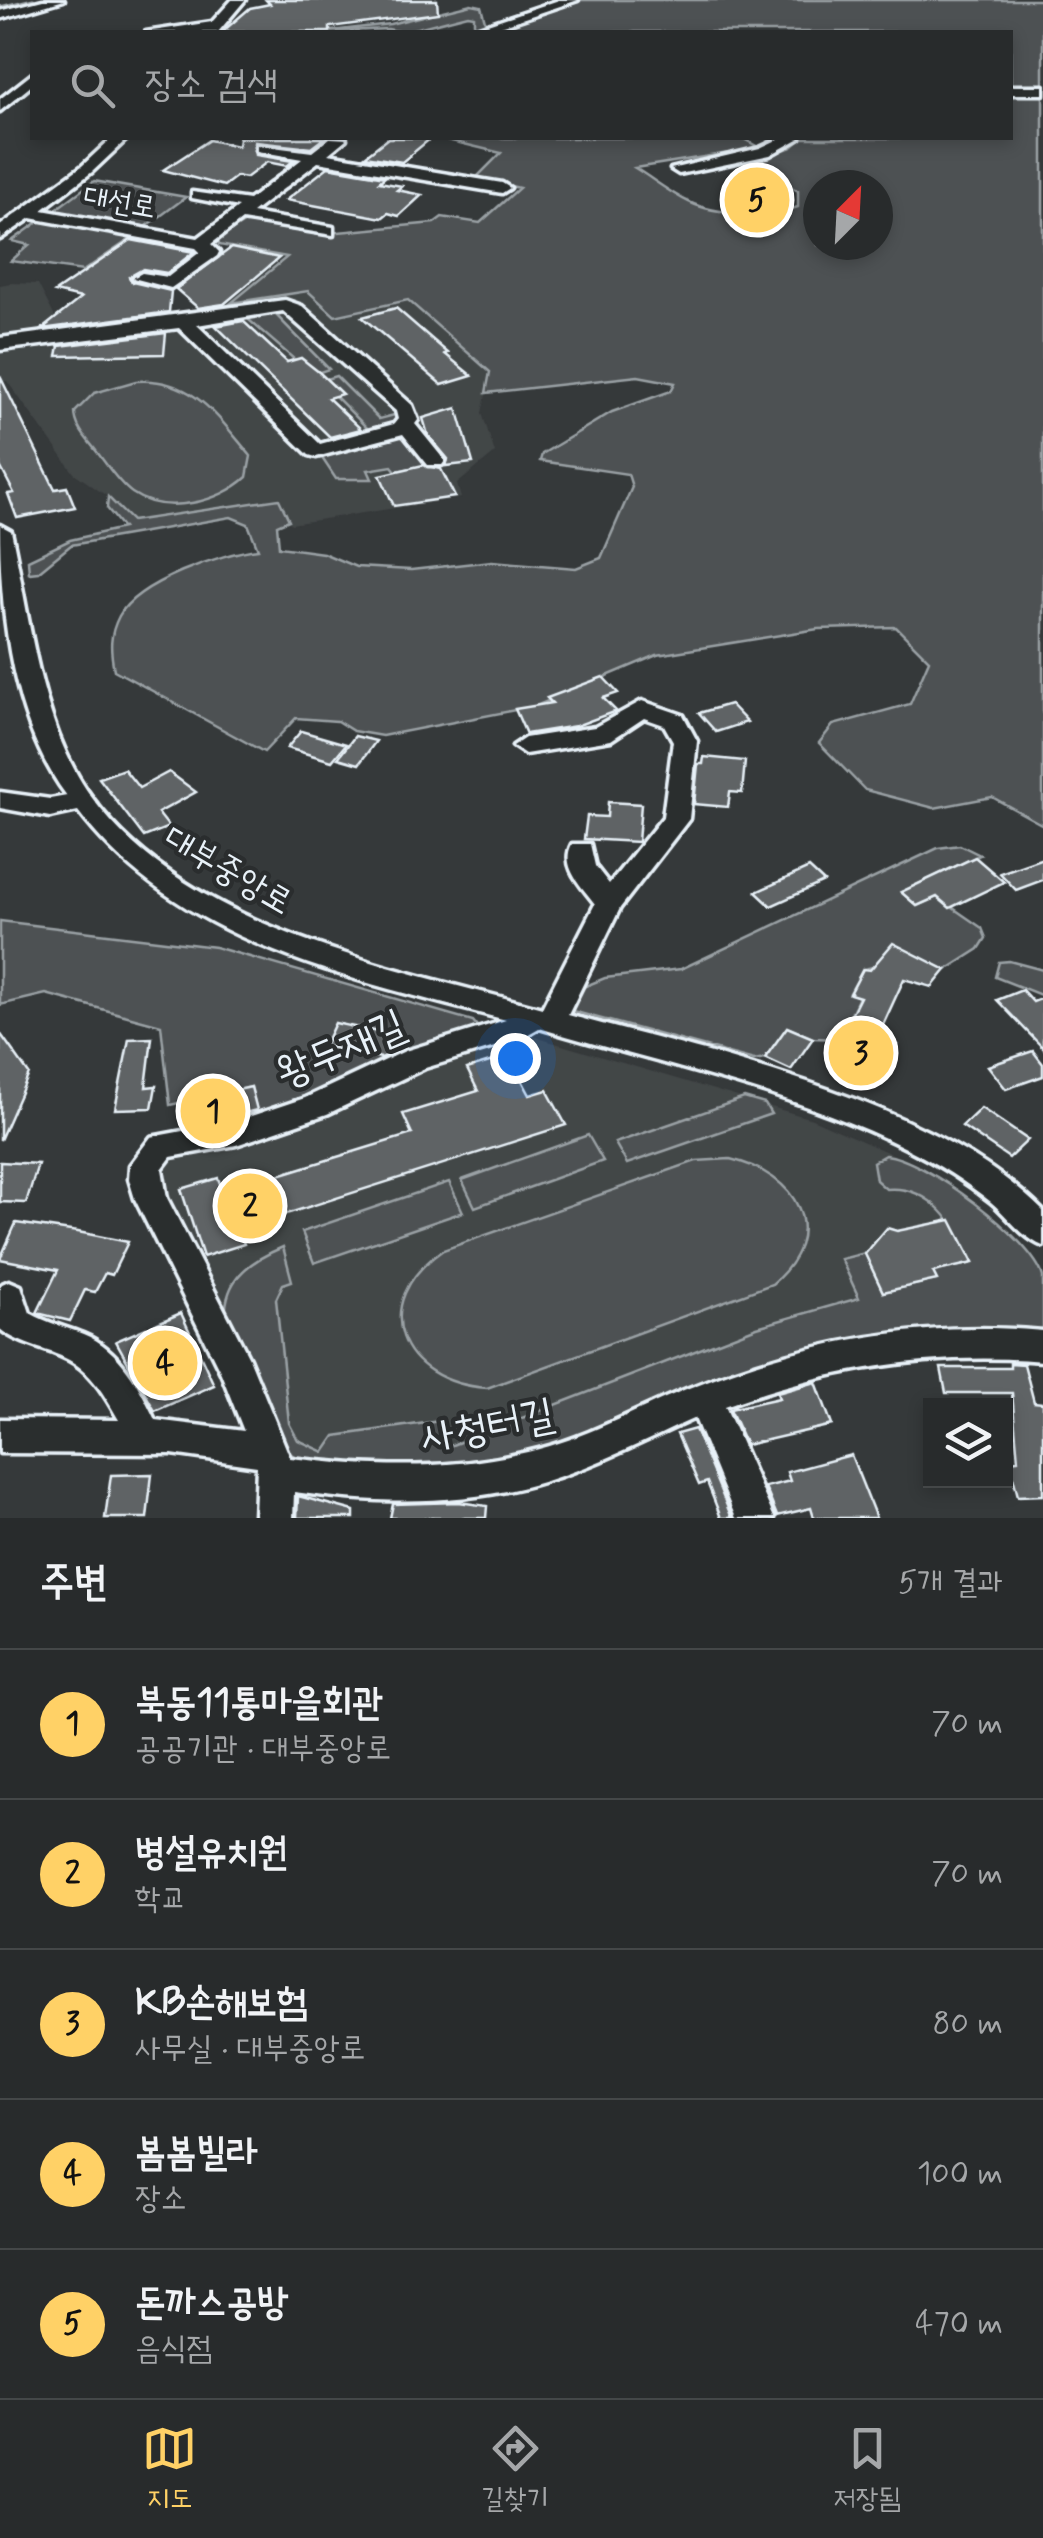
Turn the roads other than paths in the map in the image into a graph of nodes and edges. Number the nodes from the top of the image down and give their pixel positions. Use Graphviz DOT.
graph roads {
  1 [pos="58,0"];
  2 [pos="239,0"];
  3 [pos="572,0"];
  4 [pos="0,15"];
  5 [pos="496,25"];
  6 [pos="214,30"];
  7 [pos="477,30"];
  8 [pos="510,30"];
  9 [pos="30,80"];
  10 [pos="1013,90"];
  11 [pos="1043,90"];
  12 [pos="0,107"];
  13 [pos="118,140"];
  14 [pos="337,140"];
  15 [pos="788,140"];
  16 [pos="262,148"];
  17 [pos="314,157"];
  18 [pos="448,158"];
  19 [pos="486,163"];
  20 [pos="679,169"];
  21 [pos="428,176"];
  22 [pos="465,182"];
  23 [pos="502,188"];
  24 [pos="198,195"];
  25 [pos="246,210"];
  26 [pos="29,213"];
  27 [pos="326,231"];
  28 [pos="0,234"];
  29 [pos="201,244"];
  30 [pos="142,278"];
  31 [pos="183,322"];
  32 [pos="0,344"];
  33 [pos="406,425"];
  34 [pos="435,461"];
  35 [pos="2,548"];
  36 [pos="526,746"];
  37 [pos="0,800"];
  38 [pos="83,801"];
  39 [pos="581,850"];
  40 [pos="609,903"];
  41 [pos="542,1019"];
  42 [pos="1043,1232"];
  43 [pos="9,1296"];
  44 [pos="1043,1346"];
  45 [pos="704,1398"];
  46 [pos="0,1436"];
  47 [pos="144,1436"];
  48 [pos="274,1462"];
  49 [pos="274,1518"];
  50 [pos="755,1518"];
  1 -- 4 [label="street"];
  2 -- 6 [label="street"];
  3 -- 5 [label="street"];
  5 -- 7 [label="street"];
  5 -- 8 [label="street"];
  9 -- 12 [label="street"];
  10 -- 11 [label="street"];
  13 -- 26 [label="street, 대선로"];
  14 -- 17 [label="street, 대선로"];
  15 -- 20 [label="street"];
  16 -- 17 [label="street"];
  17 -- 21 [label="street"];
  17 -- 25 [label="street, 대선로"];
  18 -- 21 [label="street"];
  19 -- 22 [label="street"];
  21 -- 22 [label="street"];
  22 -- 23 [label="street"];
  24 -- 25 [label="street, 대선로"];
  25 -- 27 [label="street, 대선로"];
  25 -- 29 [label="street, 대선로"];
  26 -- 28 [label="street, 대선로"];
  26 -- 29 [label="street, 대선로"];
  29 -- 30 [label="street, 대선로"];
  31 -- 32 [label="street"];
  31 -- 33 [label="street"];
  31 -- 33 [label="street"];
  33 -- 34 [label="street"];
  35 -- 38 [label="street, 대부중앙로"];
  36 -- 40 [label="street"];
  37 -- 38 [label="street"];
  38 -- 41 [label="street, 대부중앙로"];
  39 -- 40 [label="street"];
  40 -- 41 [label="street"];
  41 -- 42 [label="street, 대부중앙로"];
  41 -- 48 [label="street, 왕두재길"];
  43 -- 47 [label="street"];
  44 -- 45 [label="street, 사청터길"];
  45 -- 48 [label="street, 사청터길"];
  45 -- 50 [label="street"];
  46 -- 47 [label="street, 사청터길"];
  47 -- 48 [label="street, 사청터길"];
  48 -- 49 [label="street, 왕두재길"];
}
